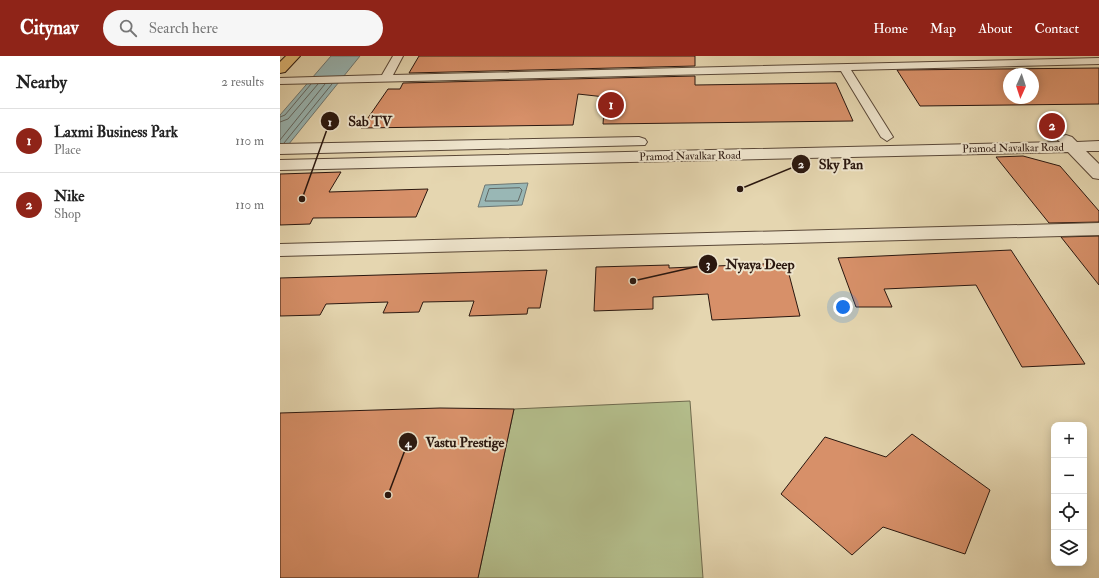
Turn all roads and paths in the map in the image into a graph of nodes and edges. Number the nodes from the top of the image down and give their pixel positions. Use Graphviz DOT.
graph roads {
  1 [pos="294,56"];
  2 [pos="398,56"];
  3 [pos="1099,61"];
  4 [pos="844,67"];
  5 [pos="280,69"];
  6 [pos="385,79"];
  7 [pos="280,81"];
  8 [pos="1099,132"];
  9 [pos="1060,133"];
  10 [pos="887,137"];
  11 [pos="657,141"];
  12 [pos="673,141"];
  13 [pos="1099,146"];
  14 [pos="1073,147"];
  15 [pos="280,149"];
  16 [pos="280,165"];
  17 [pos="1099,174"];
  18 [pos="1099,229"];
  19 [pos="280,250"];
  1 -- 5 [label="main road"];
  2 -- 6 [label="lane"];
  3 -- 4 [label="lane"];
  4 -- 6 [label="lane"];
  4 -- 10 [label="lane"];
  6 -- 7 [label="lane"];
  8 -- 9 [label="street, Pramod Navalkar Road"];
  9 -- 10 [label="street, Pramod Navalkar Road"];
  9 -- 14 [label="street"];
  10 -- 12 [label="street, Pramod Navalkar Road"];
  11 -- 15 [label="street, Pramod Navalkar Road"];
  13 -- 14 [label="street, Pramod Navalkar Road"];
  14 -- 16 [label="street, Pramod Navalkar Road"];
  14 -- 17 [label="street"];
  18 -- 19 [label="street"];
}
